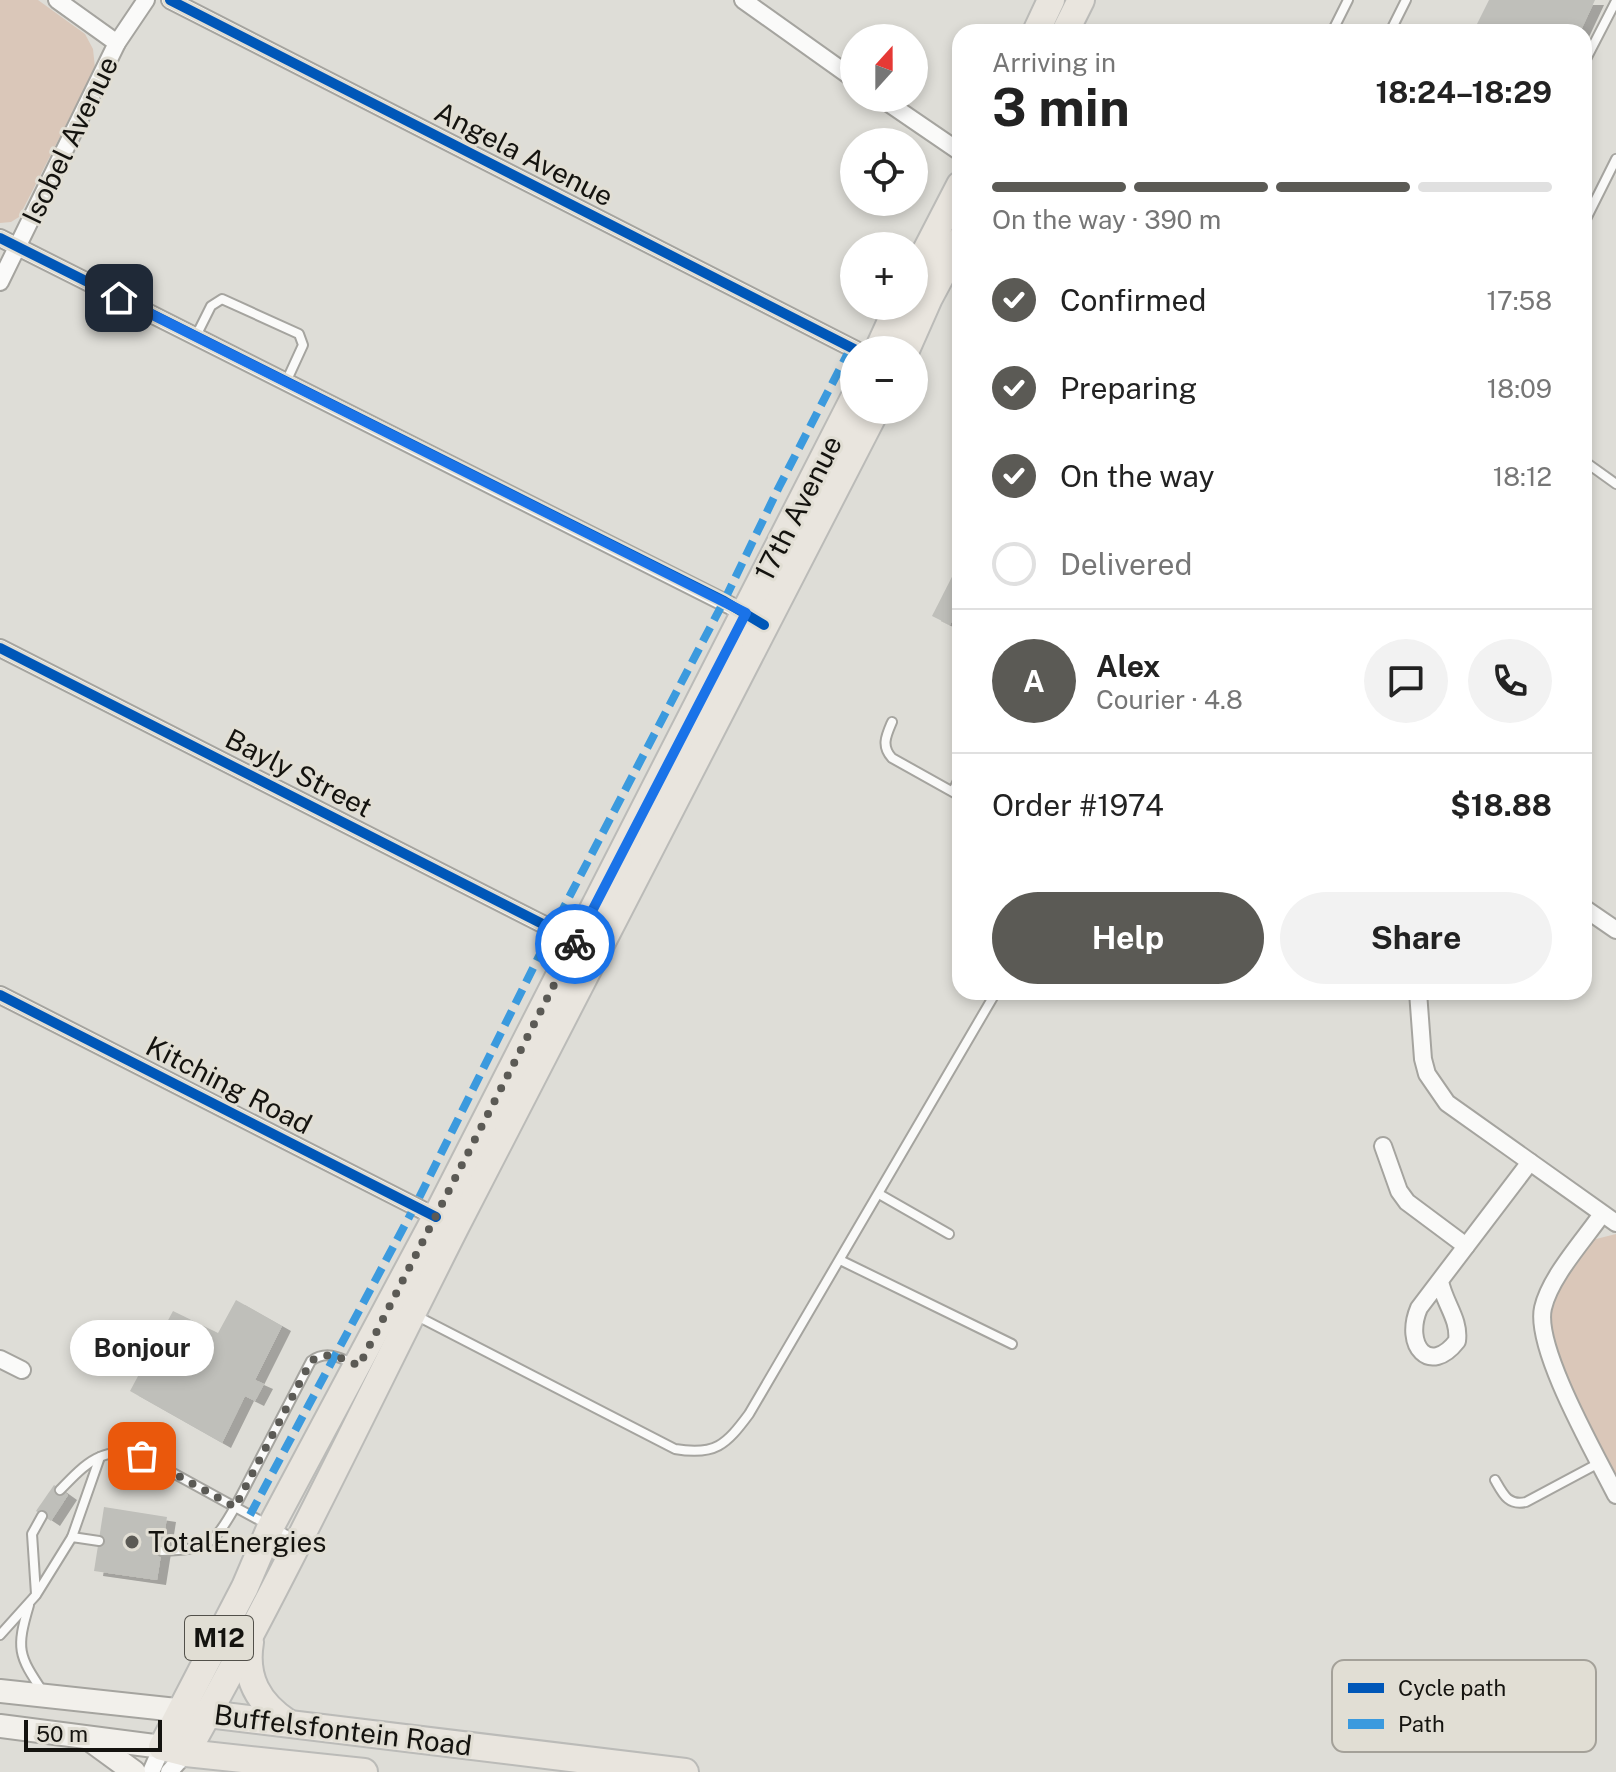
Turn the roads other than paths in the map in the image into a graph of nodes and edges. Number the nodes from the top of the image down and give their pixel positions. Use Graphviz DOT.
graph roads {
  1 [pos="57,0"];
  2 [pos="146,0"];
  3 [pos="170,0"];
  4 [pos="743,0"];
  5 [pos="1051,0"];
  6 [pos="1081,0"];
  7 [pos="1348,0"];
  8 [pos="1406,0"];
  9 [pos="1616,1"];
  10 [pos="1040,24"];
  11 [pos="1069,24"];
  12 [pos="1336,24"];
  13 [pos="1394,24"];
  14 [pos="117,43"];
  15 [pos="1592,48"];
  16 [pos="840,69"];
  17 [pos="901,112"];
  18 [pos="952,147"];
  19 [pos="1616,159"];
  20 [pos="952,200"];
  21 [pos="1592,207"];
  22 [pos="0,238"];
  23 [pos="18,247"];
  24 [pos="928,247"];
  25 [pos="952,255"];
  26 [pos="0,282"];
  27 [pos="195,336"];
  28 [pos="912,336"];
  29 [pos="840,342"];
  30 [pos="286,382"];
  31 [pos="842,424"];
  32 [pos="868,424"];
  33 [pos="1592,467"];
  34 [pos="1616,484"];
  35 [pos="755,619"];
  36 [pos="0,648"];
  37 [pos="892,722"];
  38 [pos="952,792"];
  39 [pos="1592,914"];
  40 [pos="1616,930"];
  41 [pos="576,941"];
  42 [pos="0,995"];
  43 [pos="991,1000"];
  44 [pos="1419,1000"];
  45 [pos="1383,1146"];
  46 [pos="1530,1162"];
  47 [pos="879,1194"];
  48 [pos="436,1217"];
  49 [pos="1609,1218"];
  50 [pos="949,1234"];
  51 [pos="1466,1246"];
  52 [pos="840,1260"];
  53 [pos="1440,1281"];
  54 [pos="401,1308"];
  55 [pos="1012,1344"];
  56 [pos="0,1359"];
  57 [pos="359,1366"];
  58 [pos="22,1370"];
  59 [pos="100,1456"];
  60 [pos="1600,1463"];
  61 [pos="1495,1480"];
  62 [pos="60,1490"];
  63 [pos="1616,1495"];
  64 [pos="235,1507"];
  65 [pos="42,1516"];
  66 [pos="271,1526"];
  67 [pos="72,1537"];
  68 [pos="99,1541"];
  69 [pos="300,1543"];
  70 [pos="162,1551"];
  71 [pos="36,1595"];
  72 [pos="29,1605"];
  73 [pos="253,1630"];
  74 [pos="0,1635"];
  75 [pos="0,1691"];
  76 [pos="46,1696"];
  77 [pos="181,1709"];
  78 [pos="208,1714"];
  79 [pos="290,1724"];
  80 [pos="0,1726"];
  81 [pos="85,1737"];
  82 [pos="172,1757"];
  83 [pos="134,1772"];
  84 [pos="151,1772"];
  85 [pos="364,1772"];
  86 [pos="685,1772"];
  1 -- 14 [label="street"];
  2 -- 14 [label="street, Isobel Avenue"];
  3 -- 29 [label="street, Angela Avenue"];
  4 -- 16 [label="street"];
  5 -- 10 [label="main road"];
  6 -- 11 [label="main road"];
  7 -- 12 [label="lane"];
  8 -- 13 [label="lane"];
  9 -- 15 [label="lane"];
  14 -- 23 [label="street, Isobel Avenue"];
  17 -- 18 [label="street"];
  19 -- 21 [label="lane"];
  20 -- 24 [label="main road"];
  22 -- 23 [label="street"];
  23 -- 26 [label="street, Isobel Avenue"];
  23 -- 27 [label="street"];
  25 -- 28 [label="main road"];
  27 -- 30 [label="street"];
  27 -- 30 [label="lane"];
  30 -- 35 [label="street"];
  31 -- 35 [label="main road, 17th Avenue / M12"];
  32 -- 35 [label="main road, 17th Avenue / M12"];
  33 -- 34 [label="lane"];
  35 -- 41 [label="main road, 17th Avenue / M12"];
  35 -- 54 [label="main road, 17th Avenue / M12"];
  36 -- 41 [label="street, Bayly Street"];
  37 -- 38 [label="lane"];
  39 -- 40 [label="street"];
  41 -- 48 [label="main road, 17th Avenue / M12"];
  42 -- 48 [label="street, Kitching Road"];
  43 -- 47 [label="lane"];
  44 -- 46 [label="street"];
  45 -- 51 [label="street"];
  46 -- 49 [label="street"];
  46 -- 51 [label="street"];
  47 -- 50 [label="lane"];
  47 -- 52 [label="lane"];
  48 -- 54 [label="main road, 17th Avenue / M12"];
  49 -- 60 [label="street"];
  51 -- 53 [label="street"];
  52 -- 54 [label="lane"];
  52 -- 55 [label="lane"];
  54 -- 57 [label="main road, 17th Avenue / M12"];
  54 -- 69 [label="main road, 17th Avenue / M12"];
  56 -- 58 [label="street"];
  57 -- 64 [label="lane"];
  57 -- 66 [label="main road, 17th Avenue / M12"];
  59 -- 62 [label="lane"];
  59 -- 64 [label="lane"];
  59 -- 67 [label="lane"];
  60 -- 61 [label="lane"];
  60 -- 63 [label="street"];
  64 -- 66 [label="lane"];
  64 -- 70 [label="lane"];
  65 -- 71 [label="lane"];
  66 -- 69 [label="lane"];
  66 -- 77 [label="main road, 17th Avenue / M12"];
  67 -- 68 [label="lane"];
  67 -- 71 [label="lane"];
  69 -- 73 [label="main road, 17th Avenue / M12"];
  71 -- 72 [label="lane"];
  72 -- 74 [label="lane"];
  72 -- 76 [label="lane"];
  73 -- 78 [label="main road, 17th Avenue / M12"];
  73 -- 79 [label="main road"];
  75 -- 76 [label="main road, Buffelsfontein Road"];
  76 -- 77 [label="main road, Buffelsfontein Road"];
  77 -- 78 [label="main road, Buffelsfontein Road"];
  77 -- 82 [label="main road, 17th Avenue / M12"];
  78 -- 79 [label="main road, Buffelsfontein Road"];
  78 -- 82 [label="main road, 17th Avenue"];
  79 -- 86 [label="main road, Buffelsfontein Road"];
  80 -- 81 [label="main road, Buffelsfontein Road"];
  81 -- 82 [label="main road, Buffelsfontein Road"];
  81 -- 83 [label="main road"];
  82 -- 84 [label="street, 17th Avenue / M12"];
  82 -- 85 [label="main road, Buffelsfontein Road"];
}
